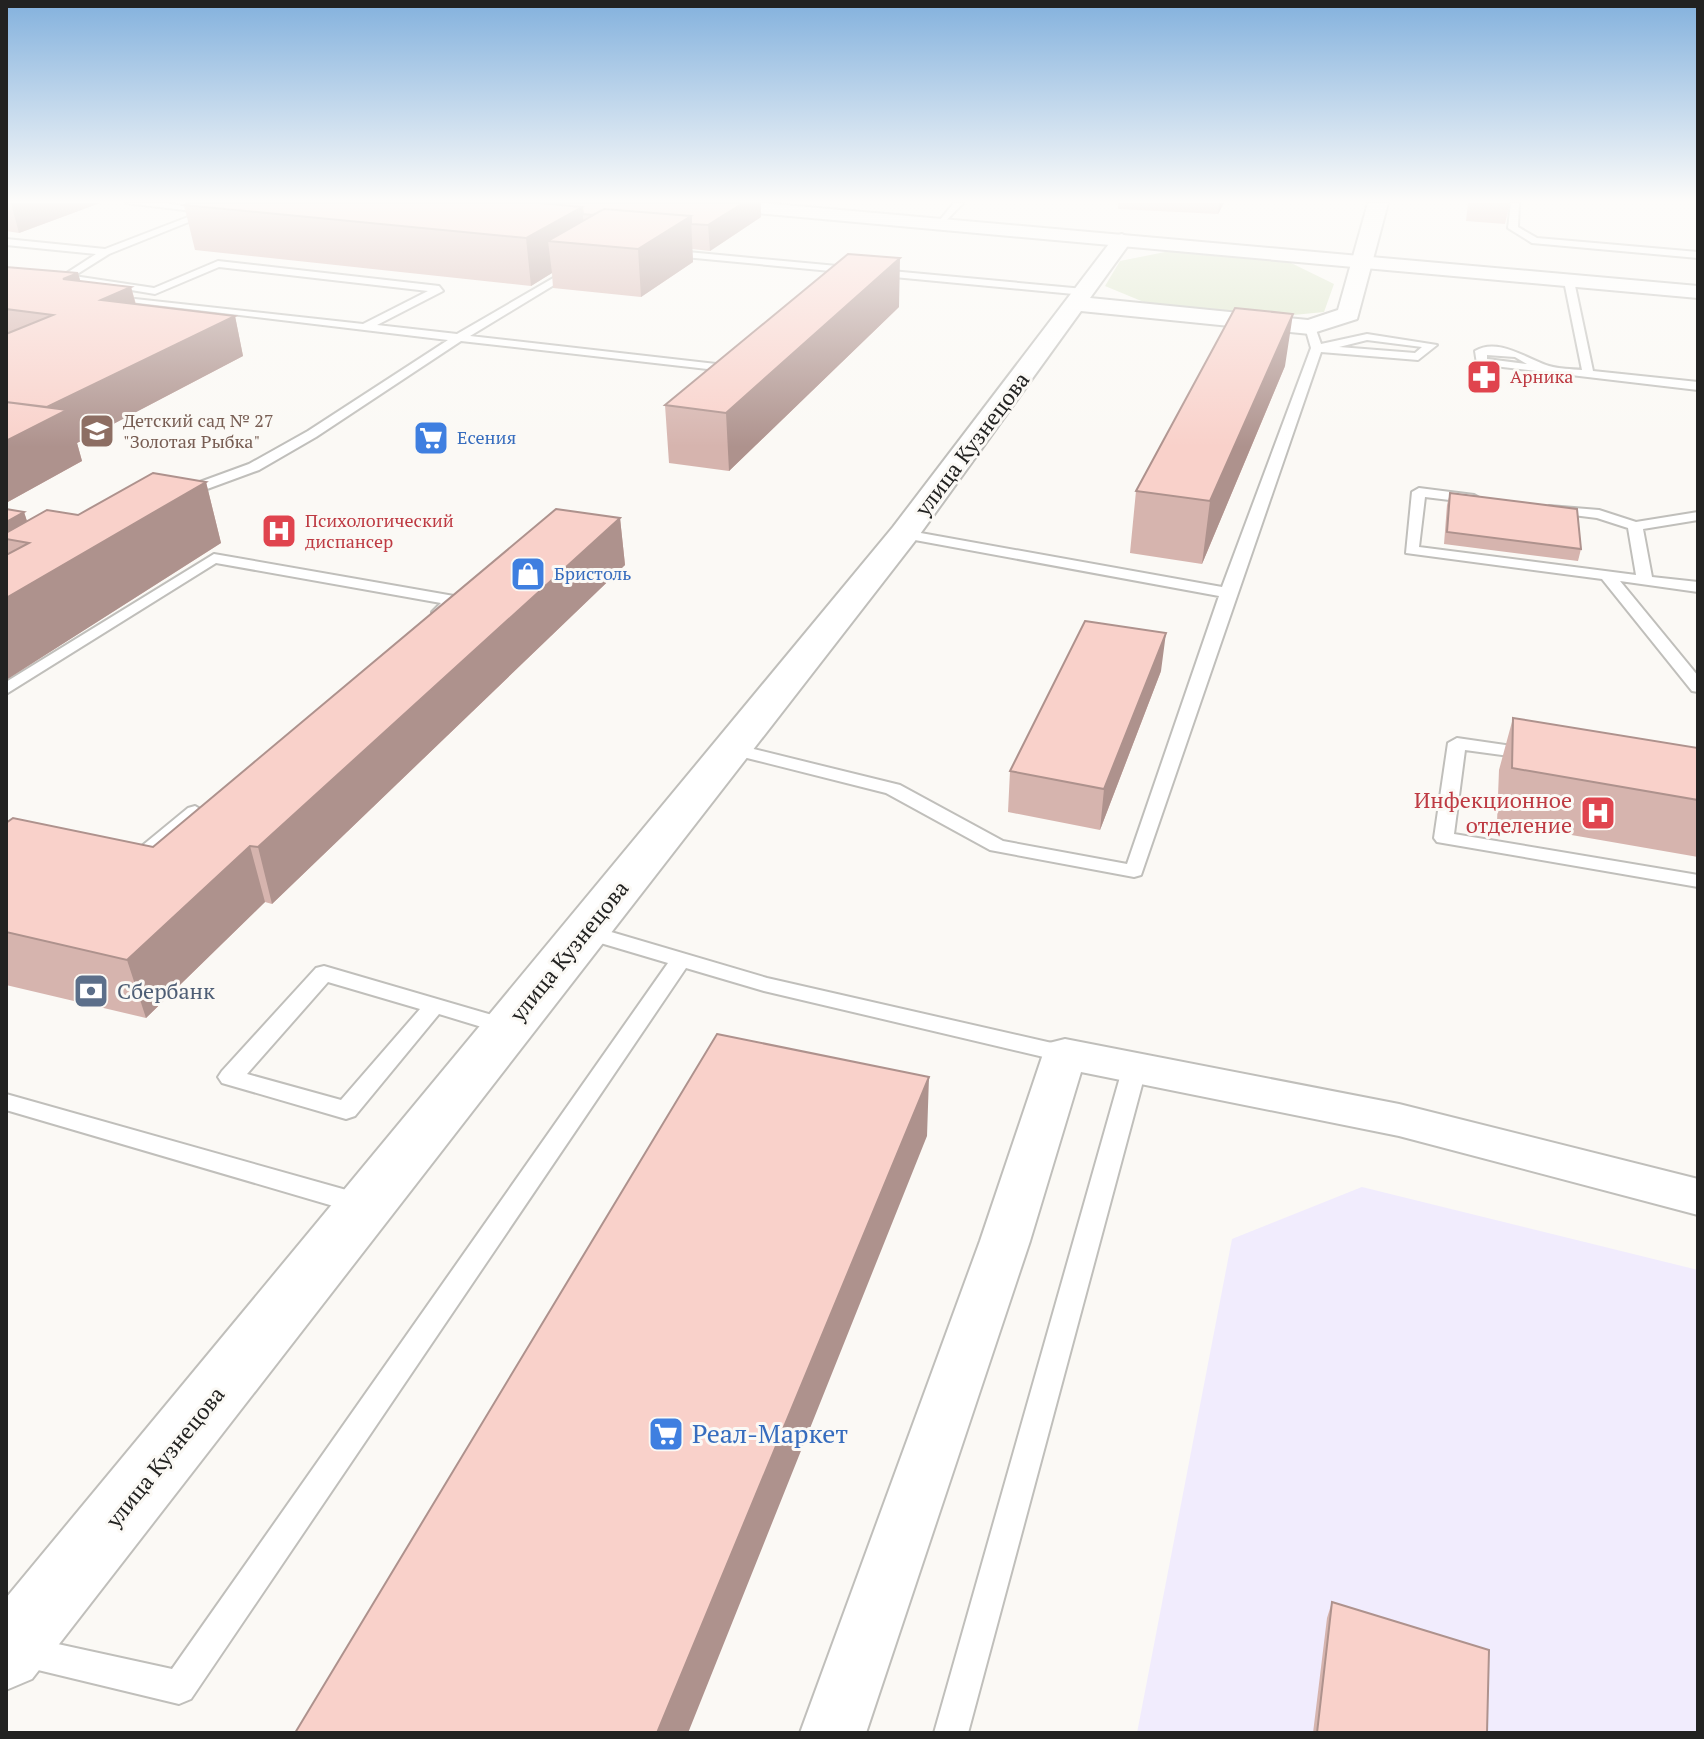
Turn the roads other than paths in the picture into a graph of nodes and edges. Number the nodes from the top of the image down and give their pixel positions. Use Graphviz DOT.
graph roads {
  1 [pos="107,284"];
  2 [pos="171,284"];
  3 [pos="396,284"];
  4 [pos="548,284"];
  5 [pos="951,284"];
  6 [pos="1090,284"];
  7 [pos="1357,284"];
  8 [pos="1570,284"];
  9 [pos="1606,284"];
  10 [pos="155,291"];
  11 [pos="1698,292"];
  12 [pos="1080,298"];
  13 [pos="365,327"];
  14 [pos="1313,337"];
  15 [pos="458,338"];
  16 [pos="725,368"];
  17 [pos="1546,369"];
  18 [pos="1588,373"];
  19 [pos="1698,386"];
  20 [pos="1494,502"];
  21 [pos="166,503"];
  22 [pos="1539,507"];
  23 [pos="1698,516"];
  24 [pos="1635,526"];
  25 [pos="904,534"];
  26 [pos="1607,575"];
  27 [pos="1645,580"];
  28 [pos="1698,587"];
  29 [pos="1228,593"];
  30 [pos="430,620"];
  31 [pos="1698,687"];
  32 [pos="6,689"];
  33 [pos="733,749"];
  34 [pos="1547,756"];
  35 [pos="215,796"];
  36 [pos="119,874"];
  37 [pos="1698,881"];
  38 [pos="584,931"];
  39 [pos="680,961"];
  40 [pos="436,1004"];
  41 [pos="508,1027"];
  42 [pos="1065,1054"];
  43 [pos="1134,1070"];
  44 [pos="6,1102"];
  45 [pos="1698,1197"];
  46 [pos="368,1206"];
  47 [pos="8,1652"];
  48 [pos="833,1733"];
  49 [pos="951,1733"];
  1 -- 10 [label="lane"];
  2 -- 10 [label="lane"];
  3 -- 13 [label="lane"];
  4 -- 15 [label="lane"];
  5 -- 12 [label="lane"];
  6 -- 12 [label="street, улица Кузнецова"];
  7 -- 14 [label="street"];
  8 -- 18 [label="lane"];
  9 -- 11 [label="street"];
  10 -- 13 [label="lane"];
  12 -- 14 [label="street"];
  12 -- 25 [label="street, улица Кузнецова"];
  13 -- 15 [label="lane"];
  14 -- 14 [label="lane"];
  14 -- 29 [label="lane"];
  15 -- 16 [label="lane"];
  15 -- 21 [label="lane"];
  17 -- 17 [label="lane"];
  17 -- 18 [label="lane"];
  18 -- 19 [label="lane"];
  20 -- 26 [label="lane"];
  22 -- 24 [label="lane"];
  23 -- 24 [label="lane"];
  24 -- 27 [label="lane"];
  25 -- 29 [label="lane"];
  25 -- 33 [label="street, улица Кузнецова"];
  26 -- 27 [label="lane"];
  26 -- 31 [label="lane"];
  27 -- 28 [label="lane"];
  29 -- 33 [label="lane"];
  30 -- 32 [label="lane"];
  33 -- 38 [label="street, улица Кузнецова"];
  34 -- 37 [label="lane"];
  35 -- 36 [label="lane"];
  38 -- 39 [label="lane"];
  38 -- 41 [label="street, улица Кузнецова"];
  39 -- 42 [label="lane"];
  39 -- 47 [label="lane"];
  40 -- 40 [label="lane"];
  40 -- 41 [label="lane"];
  41 -- 46 [label="street, улица Кузнецова"];
  42 -- 43 [label="street"];
  42 -- 48 [label="street"];
  43 -- 45 [label="street"];
  43 -- 49 [label="lane"];
  44 -- 46 [label="lane"];
  46 -- 47 [label="street, улица Кузнецова"];
}
